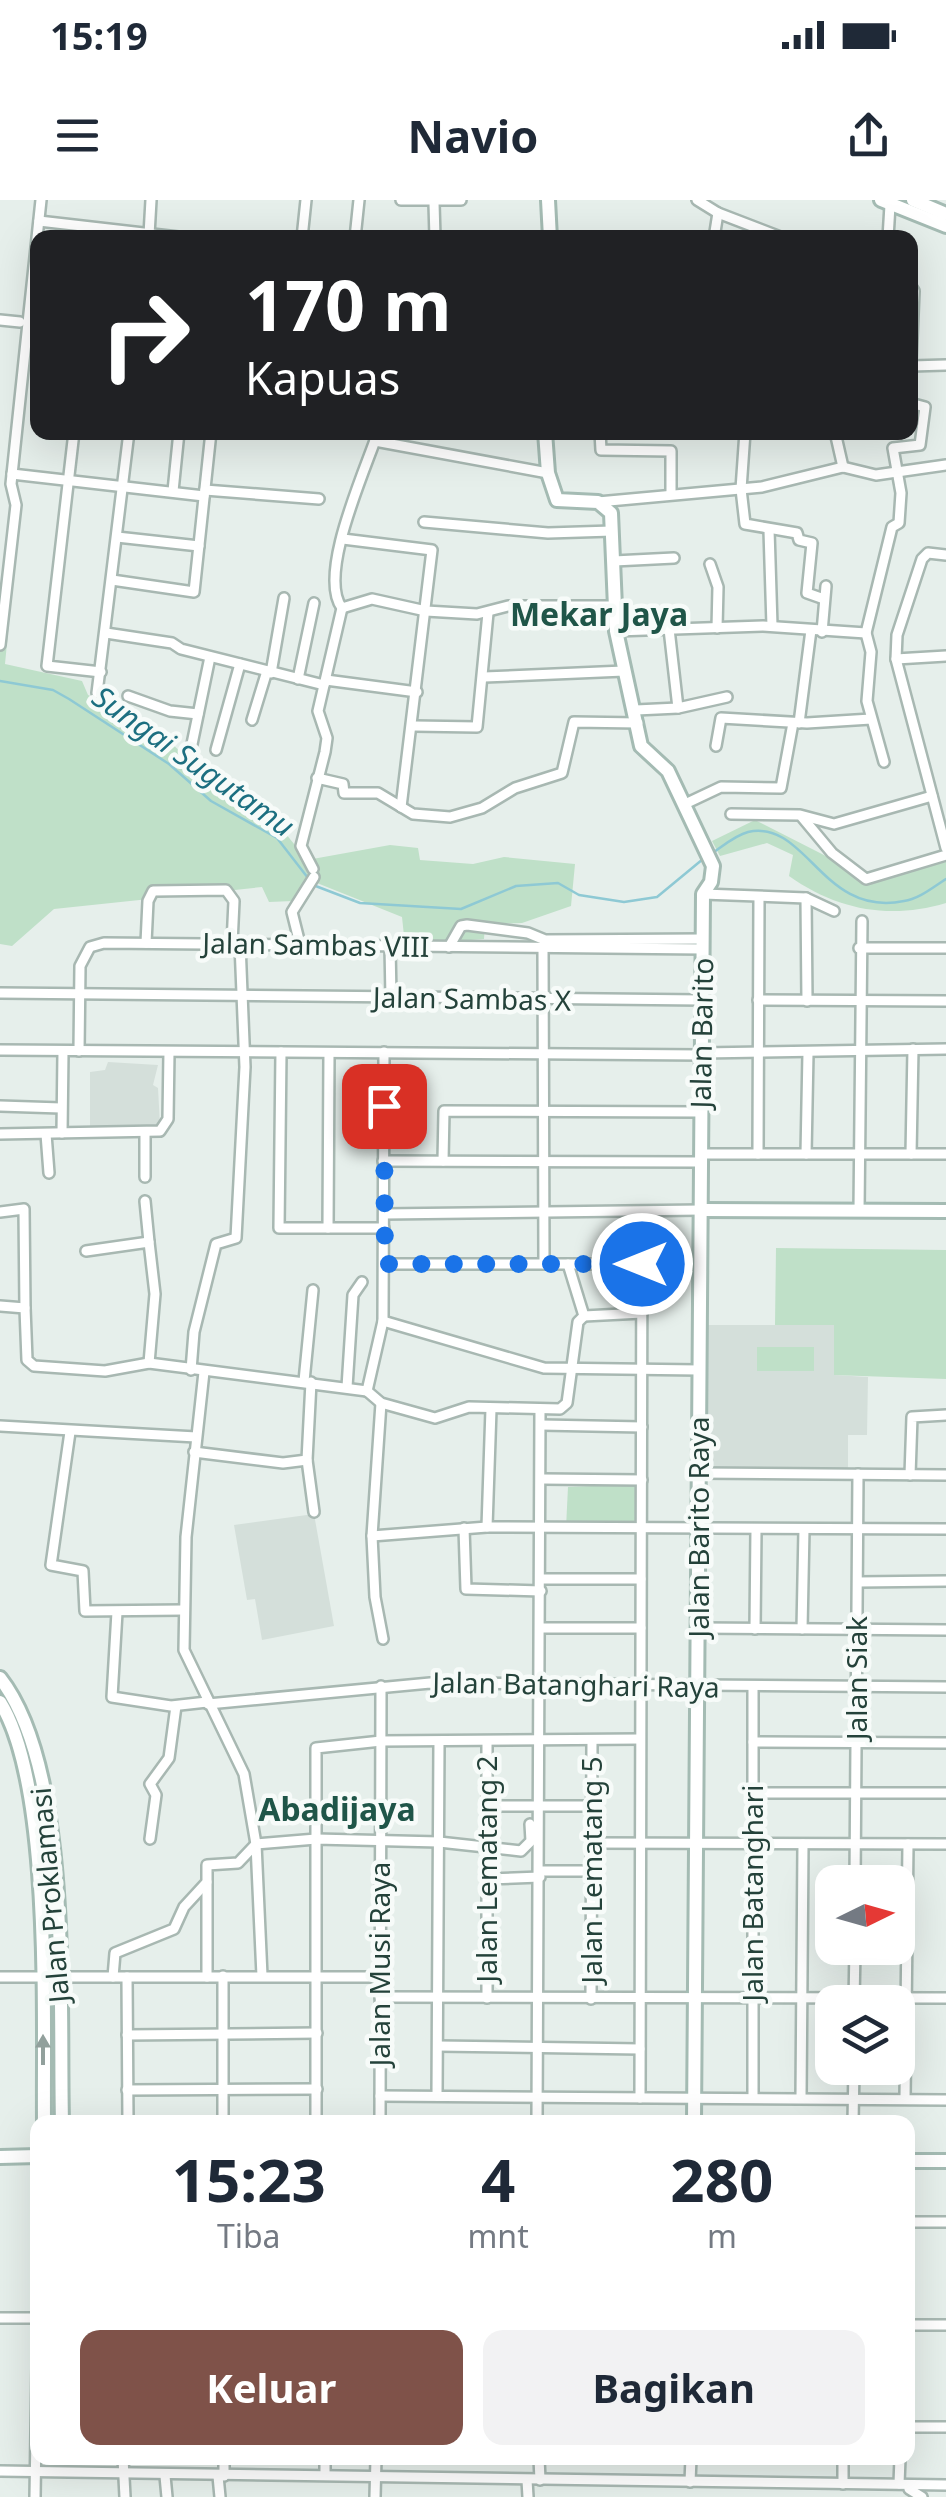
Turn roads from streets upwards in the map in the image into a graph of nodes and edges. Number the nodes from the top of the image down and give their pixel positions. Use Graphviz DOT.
graph roads {
  1 [pos="42,200"];
  2 [pos="151,200"];
  3 [pos="306,200"];
  4 [pos="359,200"];
  5 [pos="401,200"];
  6 [pos="461,200"];
  7 [pos="548,200"];
  8 [pos="697,200"];
  9 [pos="913,200"];
  10 [pos="886,202"];
  11 [pos="434,203"];
  12 [pos="718,213"];
  13 [pos="946,214"];
  14 [pos="39,221"];
  15 [pos="946,226"];
  16 [pos="38,230"];
  17 [pos="83,230"];
  18 [pos="149,230"];
  19 [pos="303,230"];
  20 [pos="356,230"];
  21 [pos="435,230"];
  22 [pos="550,230"];
  23 [pos="715,230"];
  24 [pos="762,230"];
  25 [pos="888,230"];
  26 [pos="0,320"];
  27 [pos="28,322"];
  28 [pos="946,365"];
  29 [pos="918,366"];
  30 [pos="918,405"];
  31 [pos="73,440"];
  32 [pos="128,440"];
  33 [pos="178,440"];
  34 [pos="210,440"];
  35 [pos="375,440"];
  36 [pos="390,440"];
  37 [pos="546,440"];
  38 [pos="600,440"];
  39 [pos="744,440"];
  40 [pos="837,440"];
  41 [pos="946,464"];
  42 [pos="842,467"];
  43 [pos="548,473"];
  44 [pos="896,473"];
  45 [pos="68,479"];
  46 [pos="8,480"];
  47 [pos="123,484"];
  48 [pos="741,489"];
  49 [pos="173,491"];
  50 [pos="205,493"];
  51 [pos="671,494"];
  52 [pos="319,499"];
  53 [pos="598,502"];
  54 [pos="424,522"];
  55 [pos="769,530"];
  56 [pos="612,531"];
  57 [pos="117,537"];
  58 [pos="343,539"];
  59 [pos="198,546"];
  60 [pos="946,555"];
  61 [pos="674,558"];
  62 [pos="614,561"];
  63 [pos="710,564"];
  64 [pos="112,580"];
  65 [pos="826,586"];
  66 [pos="284,598"];
  67 [pos="824,598"];
  68 [pos="314,603"];
  69 [pos="616,606"];
  70 [pos="342,608"];
  71 [pos="426,611"];
  72 [pos="488,612"];
  73 [pos="772,626"];
  74 [pos="717,628"];
  75 [pos="669,629"];
  76 [pos="816,631"];
  77 [pos="616,632"];
  78 [pos="106,633"];
  79 [pos="866,634"];
  80 [pos="0,645"];
  81 [pos="946,656"];
  82 [pos="210,657"];
  83 [pos="896,659"];
  84 [pos="240,664"];
  85 [pos="624,671"];
  86 [pos="101,672"];
  87 [pos="269,672"];
  88 [pos="484,676"];
  89 [pos="298,679"];
  90 [pos="325,683"];
  91 [pos="417,692"];
  92 [pos="97,693"];
  93 [pos="128,696"];
  94 [pos="727,697"];
  95 [pos="678,708"];
  96 [pos="198,714"];
  97 [pos="637,716"];
  98 [pos="871,718"];
  99 [pos="252,720"];
  100 [pos="796,723"];
  101 [pos="414,726"];
  102 [pos="192,744"];
  103 [pos="716,746"];
  104 [pos="216,750"];
  105 [pos="884,762"];
  106 [pos="317,778"];
  107 [pos="932,796"];
  108 [pos="685,804"];
  109 [pos="401,807"];
  110 [pos="730,814"];
  111 [pos="800,815"];
  112 [pos="827,823"];
  113 [pos="946,851"];
  114 [pos="832,853"];
  115 [pos="703,894"];
  116 [pos="758,896"];
  117 [pos="806,898"];
  118 [pos="834,911"];
  119 [pos="862,920"];
  120 [pos="146,943"];
  121 [pos="236,944"];
  122 [pos="300,944"];
  123 [pos="703,944"];
  124 [pos="390,946"];
  125 [pos="449,947"];
  126 [pos="543,948"];
  127 [pos="859,948"];
  128 [pos="946,948"];
  129 [pos="0,993"];
  130 [pos="242,994"];
  131 [pos="78,995"];
  132 [pos="390,998"];
  133 [pos="543,1000"];
  134 [pos="702,1000"];
  135 [pos="758,1000"];
  136 [pos="858,1000"];
  137 [pos="946,1000"];
  138 [pos="806,1001"];
  139 [pos="913,1049"];
  140 [pos="0,1050"];
  141 [pos="242,1050"];
  142 [pos="946,1050"];
  143 [pos="63,1052"];
  144 [pos="79,1052"];
  145 [pos="169,1052"];
  146 [pos="280,1052"];
  147 [pos="329,1052"];
  148 [pos="384,1052"];
  149 [pos="860,1053"];
  150 [pos="544,1054"];
  151 [pos="702,1054"];
  152 [pos="758,1054"];
  153 [pos="808,1054"];
  154 [pos="0,1106"];
  155 [pos="62,1108"];
  156 [pos="544,1110"];
  157 [pos="701,1112"];
  158 [pos="108,1131"];
  159 [pos="145,1132"];
  160 [pos="62,1133"];
  161 [pos="0,1134"];
  162 [pos="46,1134"];
  163 [pos="109,1147"];
  164 [pos="758,1154"];
  165 [pos="806,1154"];
  166 [pos="859,1154"];
  167 [pos="911,1154"];
  168 [pos="946,1154"];
  169 [pos="700,1158"];
  170 [pos="443,1160"];
  171 [pos="544,1160"];
  172 [pos="384,1161"];
  173 [pos="49,1173"];
  174 [pos="145,1176"];
  175 [pos="145,1201"];
  176 [pos="701,1210"];
  177 [pos="859,1210"];
  178 [pos="946,1211"];
  179 [pos="0,1212"];
  180 [pos="543,1212"];
  181 [pos="642,1212"];
  182 [pos="384,1214"];
  183 [pos="328,1228"];
  184 [pos="384,1228"];
  185 [pos="149,1242"];
  186 [pos="86,1251"];
  187 [pos="385,1264"];
  188 [pos="544,1264"];
  189 [pos="568,1264"];
  190 [pos="642,1264"];
  191 [pos="362,1282"];
  192 [pos="313,1290"];
  193 [pos="0,1306"];
  194 [pos="26,1308"];
  195 [pos="642,1313"];
  196 [pos="584,1316"];
  197 [pos="384,1320"];
  198 [pos="149,1363"];
  199 [pos="573,1369"];
  200 [pos="191,1370"];
  201 [pos="642,1370"];
  202 [pos="699,1370"];
  203 [pos="204,1372"];
  204 [pos="308,1382"];
  205 [pos="347,1386"];
  206 [pos="368,1391"];
  207 [pos="381,1403"];
  208 [pos="491,1409"];
  209 [pos="540,1410"];
  210 [pos="946,1415"];
  211 [pos="541,1425"];
  212 [pos="0,1426"];
  213 [pos="642,1427"];
  214 [pos="70,1432"];
  215 [pos="196,1436"];
  216 [pos="194,1452"];
  217 [pos="307,1460"];
  218 [pos="698,1473"];
  219 [pos="858,1474"];
  220 [pos="910,1475"];
  221 [pos="946,1475"];
  222 [pos="543,1479"];
  223 [pos="642,1480"];
  224 [pos="314,1512"];
  225 [pos="464,1528"];
  226 [pos="487,1528"];
  227 [pos="542,1528"];
  228 [pos="642,1528"];
  229 [pos="699,1528"];
  230 [pos="756,1528"];
  231 [pos="804,1529"];
  232 [pos="858,1529"];
  233 [pos="946,1529"];
  234 [pos="372,1536"];
  235 [pos="642,1579"];
  236 [pos="946,1581"];
  237 [pos="858,1582"];
  238 [pos="541,1585"];
  239 [pos="184,1610"];
  240 [pos="117,1612"];
  241 [pos="540,1628"];
  242 [pos="641,1628"];
  243 [pos="700,1628"];
  244 [pos="756,1629"];
  245 [pos="802,1629"];
  246 [pos="857,1630"];
  247 [pos="946,1630"];
  248 [pos="383,1639"];
  249 [pos="0,1678"];
  250 [pos="381,1686"];
  251 [pos="540,1686"];
  252 [pos="640,1686"];
  253 [pos="699,1686"];
  254 [pos="753,1687"];
  255 [pos="857,1687"];
  256 [pos="946,1687"];
  257 [pos="208,1703"];
  258 [pos="176,1706"];
  259 [pos="3,1711"];
  260 [pos="27,1721"];
  261 [pos="14,1730"];
  262 [pos="640,1739"];
  263 [pos="540,1740"];
  264 [pos="592,1740"];
  265 [pos="380,1741"];
  266 [pos="487,1741"];
  267 [pos="439,1742"];
  268 [pos="753,1742"];
  269 [pos="946,1743"];
  270 [pos="857,1746"];
  271 [pos="855,1792"];
  272 [pos="753,1793"];
  273 [pos="946,1793"];
  274 [pos="487,1806"];
  275 [pos="540,1806"];
  276 [pos="592,1806"];
  277 [pos="47,1818"];
  278 [pos="31,1820"];
  279 [pos="530,1824"];
  280 [pos="150,1839"];
  281 [pos="316,1840"];
  282 [pos="380,1841"];
  283 [pos="440,1842"];
  284 [pos="592,1843"];
  285 [pos="640,1843"];
  286 [pos="256,1844"];
  287 [pos="698,1844"];
  288 [pos="753,1844"];
  289 [pos="803,1844"];
  290 [pos="855,1844"];
  291 [pos="908,1844"];
  292 [pos="946,1844"];
  293 [pos="488,1845"];
  294 [pos="855,1865"];
  295 [pos="592,1870"];
  296 [pos="540,1874"];
  297 [pos="488,1879"];
  298 [pos="207,1882"];
  299 [pos="207,1976"];
  300 [pos="223,1976"];
  301 [pos="262,1976"];
  302 [pos="0,1977"];
  303 [pos="43,1977"];
  304 [pos="58,1977"];
  305 [pos="113,1977"];
  306 [pos="127,1977"];
  307 [pos="318,1977"];
  308 [pos="380,1977"];
  309 [pos="906,1985"];
  310 [pos="380,1997"];
  311 [pos="437,1997"];
  312 [pos="487,1998"];
  313 [pos="540,1998"];
  314 [pos="915,1998"];
  315 [pos="946,1998"];
  316 [pos="591,1999"];
  317 [pos="640,1999"];
  318 [pos="753,1999"];
  319 [pos="802,1999"];
  320 [pos="696,2000"];
  321 [pos="815,2000"];
  322 [pos="317,2033"];
  323 [pos="127,2034"];
  324 [pos="223,2034"];
  325 [pos="438,2046"];
  326 [pos="538,2047"];
  327 [pos="640,2049"];
  328 [pos="853,2085"];
  329 [pos="905,2085"];
  330 [pos="316,2089"];
  331 [pos="127,2090"];
  332 [pos="223,2090"];
  333 [pos="380,2096"];
  334 [pos="437,2096"];
  335 [pos="537,2098"];
  336 [pos="640,2098"];
  337 [pos="753,2098"];
  338 [pos="800,2098"];
  339 [pos="695,2099"];
  340 [pos="853,2099"];
  341 [pos="905,2100"];
  342 [pos="946,2100"];
  343 [pos="44,2115"];
  344 [pos="62,2115"];
  345 [pos="128,2115"];
  346 [pos="223,2115"];
  347 [pos="316,2115"];
  348 [pos="380,2115"];
  349 [pos="537,2115"];
  350 [pos="694,2115"];
  351 [pos="853,2115"];
  352 [pos="30,2156"];
  353 [pos="0,2157"];
  354 [pos="915,2160"];
  355 [pos="946,2161"];
  356 [pos="915,2222"];
  357 [pos="946,2222"];
  358 [pos="0,2318"];
  359 [pos="30,2318"];
  360 [pos="915,2325"];
  361 [pos="946,2325"];
  362 [pos="915,2427"];
  363 [pos="946,2427"];
  364 [pos="36,2465"];
  365 [pos="64,2465"];
  366 [pos="123,2465"];
  367 [pos="223,2465"];
  368 [pos="325,2465"];
  369 [pos="376,2465"];
  370 [pos="540,2465"];
  371 [pos="690,2465"];
  372 [pos="843,2465"];
  373 [pos="36,2469"];
  374 [pos="64,2470"];
  375 [pos="0,2472"];
  376 [pos="123,2476"];
  377 [pos="165,2476"];
  378 [pos="221,2476"];
  379 [pos="325,2476"];
  380 [pos="376,2478"];
  381 [pos="527,2480"];
  382 [pos="540,2480"];
  383 [pos="687,2482"];
  384 [pos="741,2484"];
  385 [pos="843,2484"];
  386 [pos="946,2485"];
  387 [pos="906,2489"];
  388 [pos="35,2497"];
  389 [pos="125,2497"];
  390 [pos="167,2497"];
  391 [pos="220,2497"];
  392 [pos="376,2497"];
  393 [pos="528,2497"];
  394 [pos="684,2497"];
  395 [pos="740,2497"];
  396 [pos="922,2497"];
  1 -- 14 [label="street"];
  2 -- 18 [label="street"];
  3 -- 19 [label="street"];
  4 -- 20 [label="street"];
  5 -- 11 [label="street"];
  6 -- 11 [label="street"];
  7 -- 22 [label="street"];
  8 -- 12 [label="street"];
  9 -- 13 [label="street"];
  10 -- 15 [label="street"];
  10 -- 25 [label="street"];
  11 -- 21 [label="street"];
  12 -- 23 [label="street"];
  12 -- 24 [label="street"];
  14 -- 16 [label="street"];
  14 -- 17 [label="street"];
  26 -- 27 [label="street"];
  27 -- 46 [label="street"];
  28 -- 29 [label="street"];
  30 -- 44 [label="street"];
  31 -- 45 [label="street"];
  32 -- 47 [label="street"];
  33 -- 49 [label="street"];
  34 -- 50 [label="street"];
  35 -- 58 [label="street"];
  36 -- 43 [label="street"];
  37 -- 43 [label="street"];
  38 -- 51 [label="street"];
  39 -- 48 [label="street"];
  40 -- 42 [label="street"];
  41 -- 44 [label="street"];
  42 -- 44 [label="street"];
  42 -- 48 [label="street"];
  43 -- 53 [label="street"];
  44 -- 79 [label="street"];
  45 -- 46 [label="street"];
  45 -- 47 [label="street"];
  45 -- 86 [label="street"];
  46 -- 80 [label="street"];
  47 -- 49 [label="street"];
  47 -- 57 [label="street"];
  48 -- 51 [label="street"];
  48 -- 55 [label="street"];
  49 -- 50 [label="street"];
  50 -- 52 [label="street"];
  50 -- 59 [label="street"];
  51 -- 53 [label="street"];
  53 -- 56 [label="street"];
  54 -- 56 [label="street"];
  55 -- 67 [label="street"];
  55 -- 73 [label="street"];
  56 -- 62 [label="street"];
  57 -- 59 [label="street"];
  57 -- 64 [label="street"];
  58 -- 70 [label="street"];
  58 -- 71 [label="street"];
  59 -- 64 [label="street"];
  60 -- 83 [label="street"];
  61 -- 62 [label="street"];
  62 -- 69 [label="street"];
  63 -- 74 [label="street"];
  64 -- 78 [label="street"];
  65 -- 67 [label="street"];
  66 -- 87 [label="street"];
  67 -- 76 [label="street"];
  68 -- 89 [label="street"];
  69 -- 72 [label="street"];
  69 -- 77 [label="street"];
  70 -- 71 [label="street"];
  70 -- 90 [label="street"];
  71 -- 72 [label="street"];
  71 -- 91 [label="street"];
  72 -- 88 [label="street"];
  73 -- 74 [label="street"];
  73 -- 76 [label="street"];
  74 -- 75 [label="street"];
  75 -- 77 [label="street"];
  75 -- 95 [label="street"];
  76 -- 79 [label="street"];
  76 -- 100 [label="street"];
  77 -- 85 [label="street"];
  78 -- 82 [label="street"];
  78 -- 86 [label="street"];
  79 -- 98 [label="street"];
  81 -- 83 [label="street"];
  82 -- 84 [label="street"];
  82 -- 96 [label="street"];
  83 -- 107 [label="street"];
  84 -- 87 [label="street"];
  84 -- 104 [label="street"];
  85 -- 88 [label="street"];
  85 -- 97 [label="street"];
  86 -- 92 [label="street"];
  87 -- 89 [label="street"];
  87 -- 99 [label="street"];
  88 -- 101 [label="street"];
  89 -- 90 [label="street"];
  90 -- 91 [label="street"];
  90 -- 106 [label="street"];
  91 -- 101 [label="street"];
  93 -- 96 [label="street"];
  94 -- 95 [label="street"];
  95 -- 97 [label="street"];
  96 -- 102 [label="street"];
  97 -- 108 [label="street"];
  97 -- 109 [label="street"];
  98 -- 100 [label="street"];
  98 -- 105 [label="street"];
  100 -- 103 [label="street"];
  100 -- 108 [label="street"];
  101 -- 109 [label="street"];
  106 -- 109 [label="street"];
  106 -- 122 [label="street"];
  107 -- 112 [label="street"];
  107 -- 113 [label="street"];
  108 -- 115 [label="street, Jalan Barito"];
  110 -- 111 [label="street"];
  111 -- 112 [label="street"];
  111 -- 114 [label="street"];
  112 -- 114 [label="street"];
  113 -- 114 [label="street"];
  115 -- 116 [label="street"];
  115 -- 123 [label="street, Jalan Barito"];
  116 -- 117 [label="street"];
  116 -- 135 [label="street"];
  117 -- 118 [label="street"];
  117 -- 138 [label="street"];
  119 -- 127 [label="street"];
  120 -- 121 [label="street, Jalan Sambas VIII"];
  120 -- 121 [label="street"];
  120 -- 131 [label="street, Jalan Sambas VIII"];
  121 -- 122 [label="street, Jalan Sambas VIII"];
  121 -- 130 [label="street"];
  122 -- 124 [label="street, Jalan Sambas VIII"];
  123 -- 125 [label="street"];
  123 -- 126 [label="street, Jalan Sambas VIII"];
  123 -- 134 [label="street, Jalan Barito"];
  124 -- 125 [label="street, Jalan Sambas VIII"];
  124 -- 132 [label="street"];
  125 -- 126 [label="street, Jalan Sambas VIII"];
  126 -- 133 [label="street"];
  127 -- 128 [label="street"];
  127 -- 136 [label="street"];
  129 -- 131 [label="street, Jalan Sambas X"];
  130 -- 131 [label="street, Jalan Sambas X"];
  130 -- 132 [label="street, Jalan Sambas X"];
  130 -- 141 [label="street"];
  131 -- 144 [label="street"];
  132 -- 133 [label="street, Jalan Sambas X"];
  133 -- 134 [label="street, Jalan Sambas X"];
  133 -- 150 [label="street"];
  134 -- 151 [label="street, Jalan Barito"];
  135 -- 138 [label="street"];
  135 -- 152 [label="street"];
  136 -- 137 [label="street"];
  136 -- 138 [label="street"];
  136 -- 149 [label="street"];
  139 -- 142 [label="street"];
  139 -- 149 [label="street"];
  139 -- 167 [label="street"];
  140 -- 143 [label="street"];
  141 -- 145 [label="street"];
  141 -- 146 [label="street"];
  141 -- 200 [label="street"];
  143 -- 144 [label="street"];
  143 -- 155 [label="street"];
  144 -- 145 [label="street"];
  145 -- 159 [label="street"];
  146 -- 147 [label="street"];
  146 -- 183 [label="street"];
  147 -- 148 [label="street"];
  147 -- 183 [label="street"];
  148 -- 150 [label="street"];
  148 -- 172 [label="street"];
  149 -- 153 [label="street"];
  149 -- 166 [label="street"];
  150 -- 151 [label="street"];
  150 -- 156 [label="street"];
  151 -- 152 [label="street"];
  151 -- 157 [label="street, Jalan Barito"];
  152 -- 153 [label="street"];
  152 -- 164 [label="street"];
  153 -- 165 [label="street"];
  154 -- 155 [label="street"];
  155 -- 160 [label="street"];
  156 -- 157 [label="street"];
  156 -- 170 [label="street"];
  156 -- 171 [label="street"];
  157 -- 169 [label="street, Jalan Barito"];
  158 -- 159 [label="street"];
  158 -- 160 [label="street"];
  158 -- 163 [label="street"];
  159 -- 174 [label="street"];
  160 -- 162 [label="street"];
  161 -- 162 [label="street"];
  162 -- 173 [label="street"];
  164 -- 165 [label="street"];
  164 -- 169 [label="street"];
  165 -- 166 [label="street"];
  166 -- 167 [label="street"];
  166 -- 177 [label="street"];
  167 -- 168 [label="street"];
  169 -- 171 [label="street"];
  169 -- 176 [label="street, Jalan Barito"];
  170 -- 171 [label="street"];
  170 -- 172 [label="street"];
  171 -- 180 [label="street"];
  172 -- 182 [label="street"];
  175 -- 185 [label="street"];
  176 -- 177 [label="street"];
  176 -- 181 [label="street"];
  176 -- 202 [label="street, Jalan Barito Raya"];
  177 -- 178 [label="street"];
  179 -- 194 [label="street"];
  180 -- 181 [label="street"];
  180 -- 182 [label="street"];
  180 -- 188 [label="street"];
  181 -- 190 [label="street"];
  182 -- 184 [label="street"];
  183 -- 184 [label="street"];
  184 -- 187 [label="street"];
  185 -- 186 [label="street"];
  185 -- 198 [label="street"];
  187 -- 188 [label="street"];
  187 -- 197 [label="street"];
  188 -- 189 [label="street"];
  189 -- 190 [label="street"];
  189 -- 196 [label="street"];
  190 -- 195 [label="street"];
  191 -- 205 [label="street"];
  192 -- 204 [label="street"];
  193 -- 194 [label="street"];
  194 -- 198 [label="street"];
  195 -- 196 [label="street"];
  195 -- 201 [label="street"];
  196 -- 199 [label="street"];
  197 -- 199 [label="street"];
  197 -- 206 [label="street"];
  198 -- 200 [label="street"];
  199 -- 201 [label="street"];
  199 -- 209 [label="street"];
  200 -- 203 [label="street"];
  201 -- 202 [label="street"];
  201 -- 213 [label="street"];
  202 -- 218 [label="street, Jalan Barito Raya"];
  203 -- 204 [label="street"];
  203 -- 215 [label="street"];
  204 -- 205 [label="street"];
  204 -- 217 [label="street"];
  205 -- 206 [label="street"];
  206 -- 207 [label="street"];
  207 -- 208 [label="street"];
  207 -- 234 [label="street"];
  208 -- 209 [label="street"];
  208 -- 226 [label="street"];
  209 -- 211 [label="street"];
  210 -- 220 [label="street"];
  211 -- 213 [label="street"];
  211 -- 222 [label="street"];
  212 -- 214 [label="street"];
  213 -- 223 [label="street"];
  214 -- 215 [label="street"];
  214 -- 240 [label="street"];
  215 -- 216 [label="street"];
  216 -- 217 [label="street"];
  216 -- 239 [label="street"];
  217 -- 224 [label="street"];
  218 -- 219 [label="street"];
  218 -- 229 [label="street, Jalan Barito Raya"];
  219 -- 220 [label="street"];
  219 -- 232 [label="street, Jalan Siak"];
  220 -- 221 [label="street"];
  222 -- 223 [label="street"];
  222 -- 227 [label="street"];
  223 -- 228 [label="street"];
  225 -- 226 [label="street"];
  225 -- 234 [label="street"];
  225 -- 238 [label="street"];
  226 -- 227 [label="street"];
  227 -- 228 [label="street"];
  227 -- 238 [label="street"];
  228 -- 229 [label="street"];
  228 -- 235 [label="street"];
  229 -- 230 [label="street"];
  229 -- 243 [label="street, Jalan Barito Raya"];
  230 -- 231 [label="street"];
  230 -- 244 [label="street"];
  231 -- 232 [label="street"];
  231 -- 245 [label="street"];
  232 -- 233 [label="street"];
  232 -- 237 [label="street, Jalan Siak"];
  234 -- 248 [label="street"];
  235 -- 238 [label="street"];
  235 -- 242 [label="street"];
  236 -- 237 [label="street"];
  237 -- 246 [label="street, Jalan Siak"];
  238 -- 241 [label="street"];
  239 -- 240 [label="street"];
  239 -- 257 [label="street"];
  240 -- 258 [label="street, Jalan Batanghari Raya"];
  241 -- 242 [label="street"];
  241 -- 251 [label="street"];
  242 -- 252 [label="street"];
  243 -- 244 [label="street"];
  243 -- 253 [label="street, Jalan Barito Raya"];
  244 -- 245 [label="street"];
  245 -- 246 [label="street"];
  246 -- 247 [label="street"];
  246 -- 255 [label="street, Jalan Siak"];
  249 -- 260 [label="street, Jalan Proklamasi"];
  250 -- 251 [label="street, Jalan Batanghari Raya"];
  250 -- 257 [label="street, Jalan Batanghari Raya"];
  250 -- 265 [label="street, Jalan Musi Raya"];
  251 -- 252 [label="street, Jalan Batanghari Raya"];
  251 -- 263 [label="street"];
  252 -- 253 [label="street, Jalan Batanghari Raya"];
  252 -- 262 [label="street"];
  253 -- 254 [label="street, Jalan Batanghari Raya"];
  253 -- 287 [label="street, Jalan Barito Raya"];
  254 -- 255 [label="street, Jalan Batanghari Raya"];
  254 -- 268 [label="street, Jalan Batanghari"];
  255 -- 256 [label="street, Jalan Batanghari Raya"];
  255 -- 270 [label="street, Jalan Siak"];
  257 -- 258 [label="street, Jalan Batanghari Raya"];
  257 -- 286 [label="street"];
  258 -- 280 [label="street"];
  259 -- 261 [label="street, Jalan Proklamasi"];
  260 -- 261 [label="street"];
  260 -- 277 [label="street, Jalan Proklamasi"];
  261 -- 278 [label="street, Jalan Proklamasi"];
  262 -- 264 [label="street"];
  262 -- 285 [label="street"];
  263 -- 264 [label="street"];
  263 -- 266 [label="street"];
  263 -- 275 [label="street"];
  264 -- 276 [label="street, Jalan Lematang 5"];
  265 -- 267 [label="street"];
  265 -- 281 [label="street"];
  265 -- 282 [label="street, Jalan Musi Raya"];
  266 -- 267 [label="street"];
  266 -- 274 [label="street, Jalan Lematang 2"];
  267 -- 283 [label="street"];
  268 -- 270 [label="street"];
  268 -- 272 [label="street, Jalan Batanghari"];
  269 -- 270 [label="street"];
  270 -- 271 [label="street, Jalan Siak"];
  271 -- 272 [label="street"];
  271 -- 273 [label="street"];
  271 -- 290 [label="street, Jalan Siak"];
  272 -- 288 [label="street, Jalan Batanghari"];
  274 -- 275 [label="street"];
  274 -- 293 [label="street, Jalan Lematang 2"];
  275 -- 276 [label="street"];
  275 -- 296 [label="street"];
  276 -- 284 [label="street, Jalan Lematang 5"];
  277 -- 278 [label="street"];
  277 -- 304 [label="street, Jalan Proklamasi"];
  278 -- 303 [label="street, Jalan Proklamasi"];
  279 -- 293 [label="street"];
  281 -- 282 [label="street"];
  281 -- 286 [label="street"];
  281 -- 307 [label="street"];
  282 -- 283 [label="street"];
  282 -- 308 [label="street, Jalan Musi Raya"];
  283 -- 293 [label="street"];
  283 -- 311 [label="street"];
  284 -- 285 [label="street"];
  284 -- 295 [label="street, Jalan Lematang 5"];
  285 -- 287 [label="street"];
  285 -- 317 [label="street"];
  286 -- 298 [label="street"];
  286 -- 301 [label="street"];
  287 -- 288 [label="street"];
  287 -- 320 [label="street, Jalan Barito Raya"];
  288 -- 289 [label="street"];
  288 -- 318 [label="street, Jalan Batanghari"];
  289 -- 290 [label="street"];
  289 -- 319 [label="street"];
  290 -- 291 [label="street"];
  290 -- 294 [label="street, Jalan Siak"];
  291 -- 292 [label="street"];
  291 -- 309 [label="street"];
  293 -- 297 [label="street, Jalan Lematang 2"];
  295 -- 296 [label="street"];
  295 -- 316 [label="street, Jalan Lematang 5"];
  296 -- 297 [label="street"];
  296 -- 313 [label="street"];
  297 -- 312 [label="street, Jalan Lematang 2"];
  298 -- 299 [label="street"];
  298 -- 305 [label="street"];
  299 -- 300 [label="street"];
  299 -- 306 [label="street"];
  300 -- 301 [label="street"];
  300 -- 324 [label="street"];
  301 -- 307 [label="street"];
  302 -- 303 [label="street"];
  303 -- 304 [label="street"];
  343 -- 303 [label="street, Jalan Proklamasi, one-way"];
  304 -- 305 [label="street"];
  304 -- 344 [label="street, Jalan Proklamasi"];
  305 -- 306 [label="street"];
  306 -- 323 [label="street"];
  307 -- 308 [label="street"];
  307 -- 322 [label="street"];
  308 -- 310 [label="street, Jalan Musi Raya"];
  310 -- 311 [label="street"];
  310 -- 333 [label="street, Jalan Musi Raya"];
  311 -- 312 [label="street"];
  311 -- 325 [label="street"];
  312 -- 313 [label="street"];
  313 -- 316 [label="street"];
  313 -- 326 [label="street"];
  314 -- 315 [label="street"];
  316 -- 317 [label="street"];
  317 -- 320 [label="street"];
  317 -- 327 [label="street"];
  318 -- 319 [label="street"];
  318 -- 320 [label="street"];
  318 -- 337 [label="street, Jalan Batanghari"];
  319 -- 321 [label="street"];
  319 -- 338 [label="street"];
  320 -- 339 [label="street, Jalan Barito Raya"];
  322 -- 324 [label="street"];
  322 -- 330 [label="street"];
  323 -- 324 [label="street"];
  323 -- 331 [label="street"];
  324 -- 332 [label="street"];
  325 -- 326 [label="street"];
  325 -- 334 [label="street"];
  326 -- 327 [label="street"];
  326 -- 335 [label="street"];
  327 -- 336 [label="street"];
  328 -- 340 [label="street"];
  329 -- 341 [label="street"];
  330 -- 332 [label="street"];
  330 -- 347 [label="street"];
  331 -- 332 [label="street"];
  331 -- 345 [label="street"];
  332 -- 346 [label="street"];
  333 -- 334 [label="street"];
  333 -- 348 [label="street, Jalan Musi Raya"];
  334 -- 335 [label="street"];
  335 -- 336 [label="street"];
  335 -- 349 [label="street"];
  336 -- 339 [label="street"];
  337 -- 338 [label="street"];
  337 -- 339 [label="street"];
  338 -- 340 [label="street"];
  339 -- 350 [label="street, Jalan Barito Raya"];
  340 -- 341 [label="street"];
  340 -- 351 [label="street"];
  341 -- 342 [label="street"];
  352 -- 353 [label="street"];
  354 -- 355 [label="street"];
  356 -- 357 [label="street"];
  358 -- 359 [label="street"];
  360 -- 361 [label="street"];
  362 -- 363 [label="street"];
  364 -- 373 [label="street"];
  365 -- 374 [label="street"];
  366 -- 376 [label="street"];
  367 -- 378 [label="street"];
  368 -- 379 [label="street"];
  369 -- 380 [label="street"];
  370 -- 382 [label="street"];
  371 -- 383 [label="street"];
  372 -- 385 [label="street"];
  373 -- 374 [label="street"];
  373 -- 375 [label="street"];
  373 -- 388 [label="street"];
  374 -- 376 [label="street"];
  376 -- 377 [label="street"];
  376 -- 389 [label="street"];
  377 -- 378 [label="street"];
  377 -- 390 [label="street"];
  378 -- 379 [label="street"];
  378 -- 391 [label="street"];
  379 -- 380 [label="street"];
  380 -- 381 [label="street"];
  380 -- 392 [label="street"];
  381 -- 382 [label="street"];
  381 -- 393 [label="street"];
  382 -- 383 [label="street"];
  383 -- 384 [label="street"];
  383 -- 394 [label="street"];
  384 -- 385 [label="street"];
  384 -- 395 [label="street"];
  385 -- 387 [label="street"];
  386 -- 387 [label="street"];
  387 -- 396 [label="street"];
}
